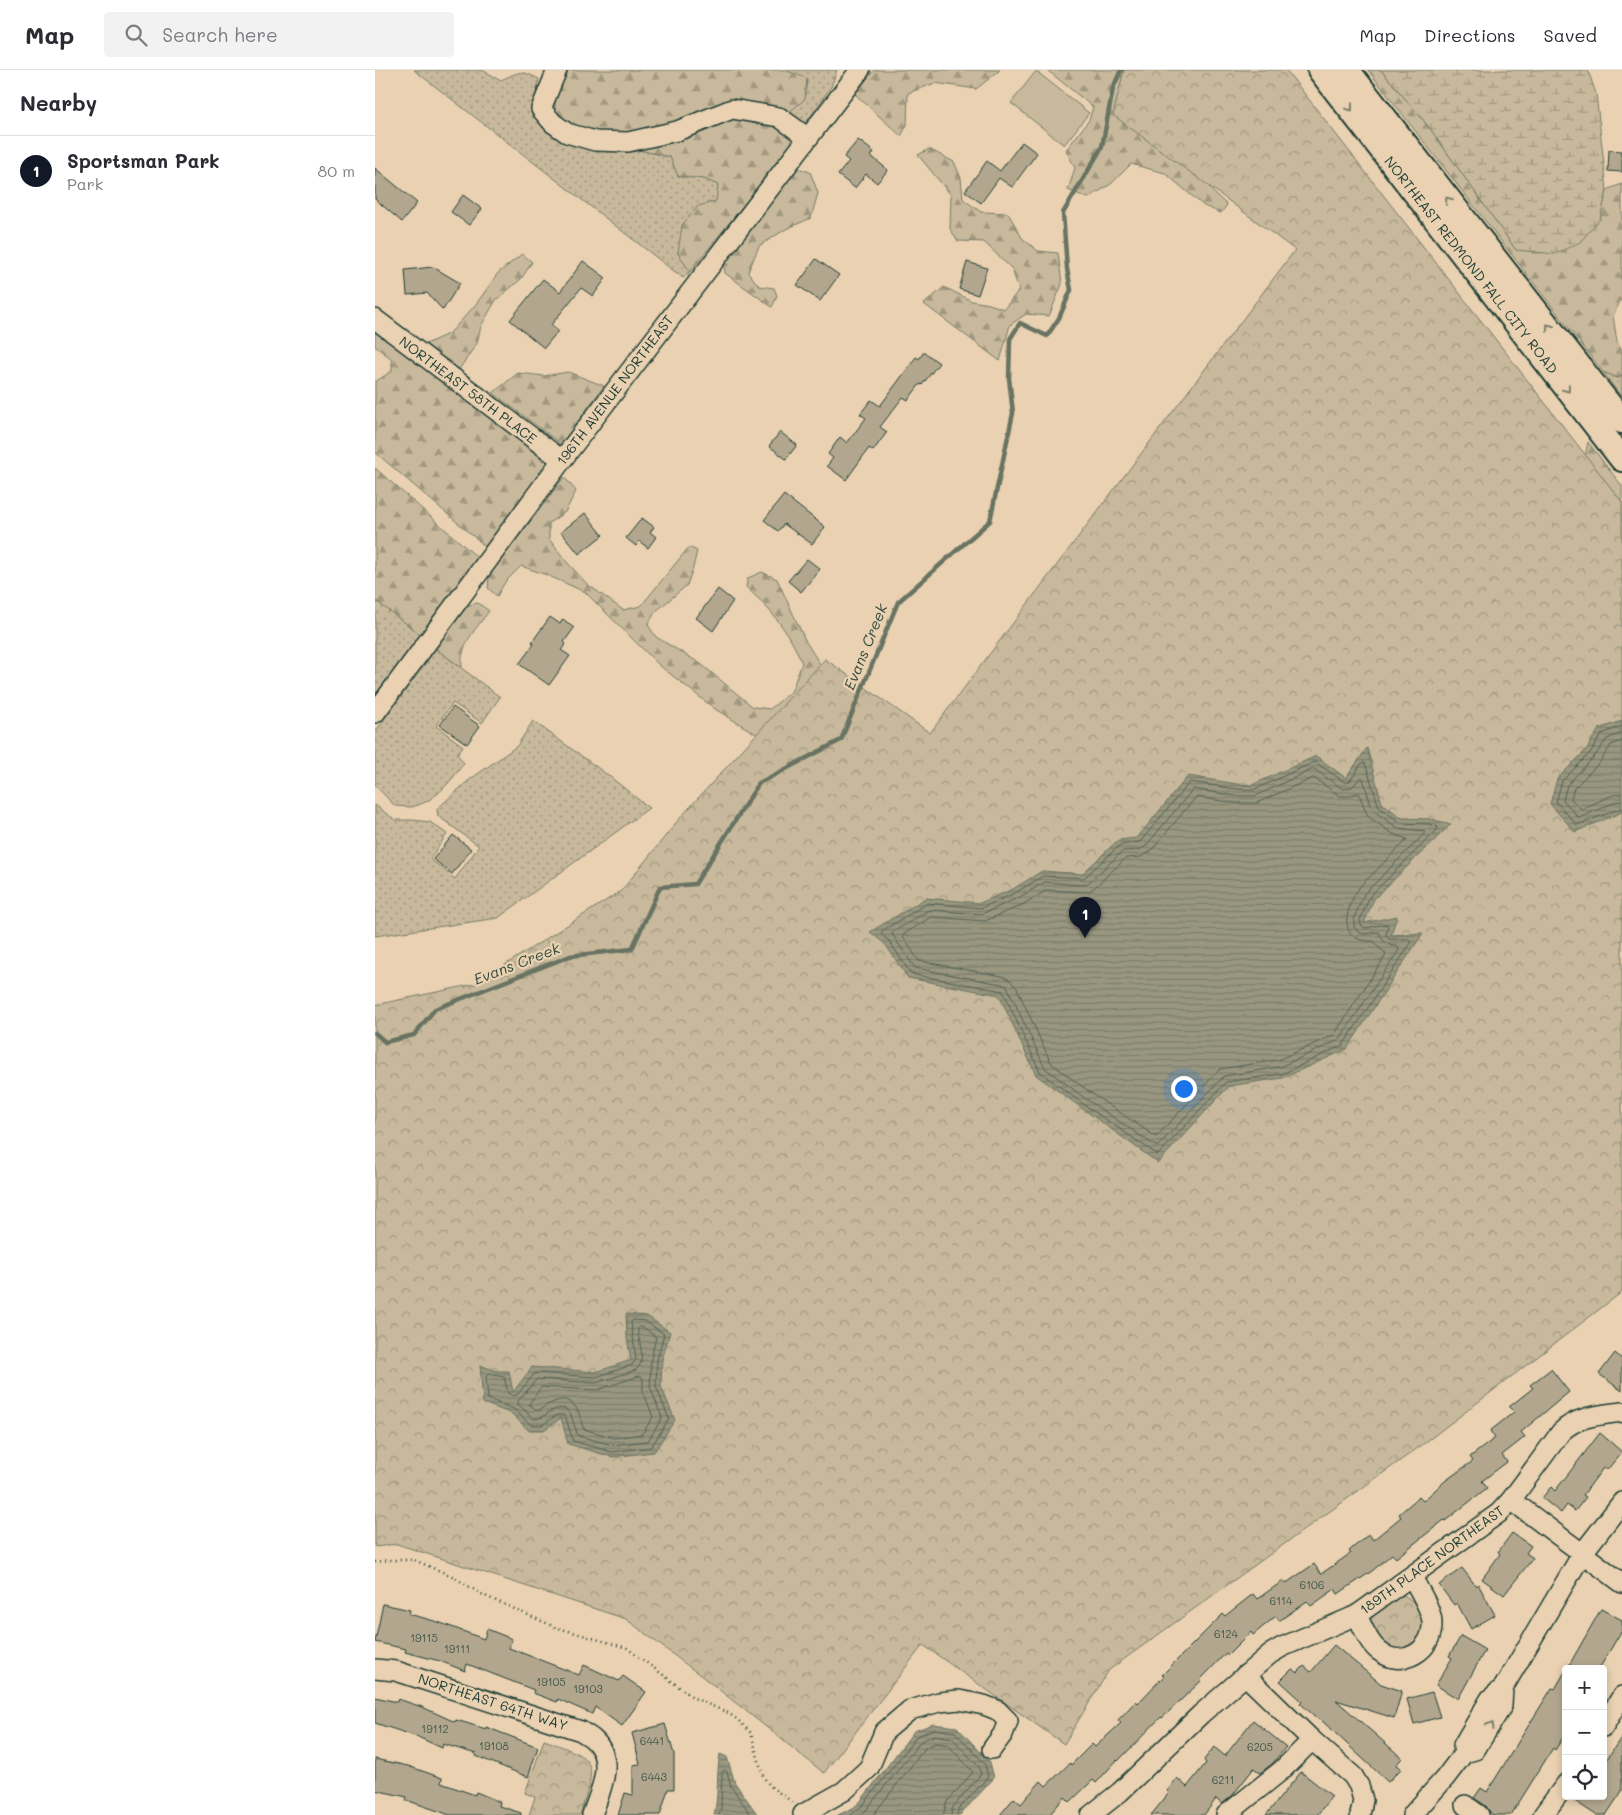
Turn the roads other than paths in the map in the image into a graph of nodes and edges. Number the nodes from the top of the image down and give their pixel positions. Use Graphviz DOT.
graph roads {
  1 [pos="557,70"];
  2 [pos="1320,70"];
  3 [pos="1347,70"];
  4 [pos="858,72"];
  5 [pos="808,138"];
  6 [pos="375,319"];
  7 [pos="1622,421"];
  8 [pos="1622,459"];
  9 [pos="562,460"];
  10 [pos="375,713"];
  11 [pos="1622,1412"];
  12 [pos="1511,1500"];
  13 [pos="1622,1502"];
  14 [pos="1582,1554"];
  15 [pos="1411,1576"];
  16 [pos="1622,1583"];
  17 [pos="1357,1615"];
  18 [pos="375,1669"];
  19 [pos="1245,1675"];
  20 [pos="1622,1696"];
  21 [pos="1607,1720"];
  22 [pos="1312,1740"];
  23 [pos="992,1749"];
  24 [pos="1562,1789"];
  25 [pos="1362,1808"];
  26 [pos="803,1814"];
  27 [pos="592,1815"];
  28 [pos="1091,1815"];
  29 [pos="1226,1815"];
  30 [pos="1412,1815"];
  31 [pos="1543,1815"];
  1 -- 5 [label="street"];
  2 -- 8 [label="main road, NORTHEAST REDMOND FALL CITY ROAD, one-way"];
  7 -- 3 [label="main road, NORTHEAST REDMOND FALL CITY ROAD, one-way"];
  4 -- 5 [label="street, 196TH AVENUE NORTHEAST"];
  5 -- 9 [label="street, 196TH AVENUE NORTHEAST"];
  6 -- 9 [label="street, NORTHEAST 58TH PLACE"];
  9 -- 10 [label="street, 196TH AVENUE NORTHEAST"];
  11 -- 12 [label="street, 189TH PLACE NORTHEAST"];
  12 -- 14 [label="street"];
  12 -- 15 [label="street, 189TH PLACE NORTHEAST"];
  13 -- 14 [label="street"];
  14 -- 16 [label="street"];
  14 -- 30 [label="street"];
  15 -- 17 [label="street, 189TH PLACE NORTHEAST"];
  15 -- 17 [label="street"];
  17 -- 19 [label="street, 189TH PLACE NORTHEAST"];
  18 -- 27 [label="street, NORTHEAST 64TH WAY"];
  19 -- 22 [label="street"];
  19 -- 28 [label="street, 189TH PLACE NORTHEAST"];
  20 -- 21 [label="street"];
  22 -- 25 [label="street"];
  22 -- 29 [label="street"];
  23 -- 26 [label="street"];
  24 -- 31 [label="street"];
}
